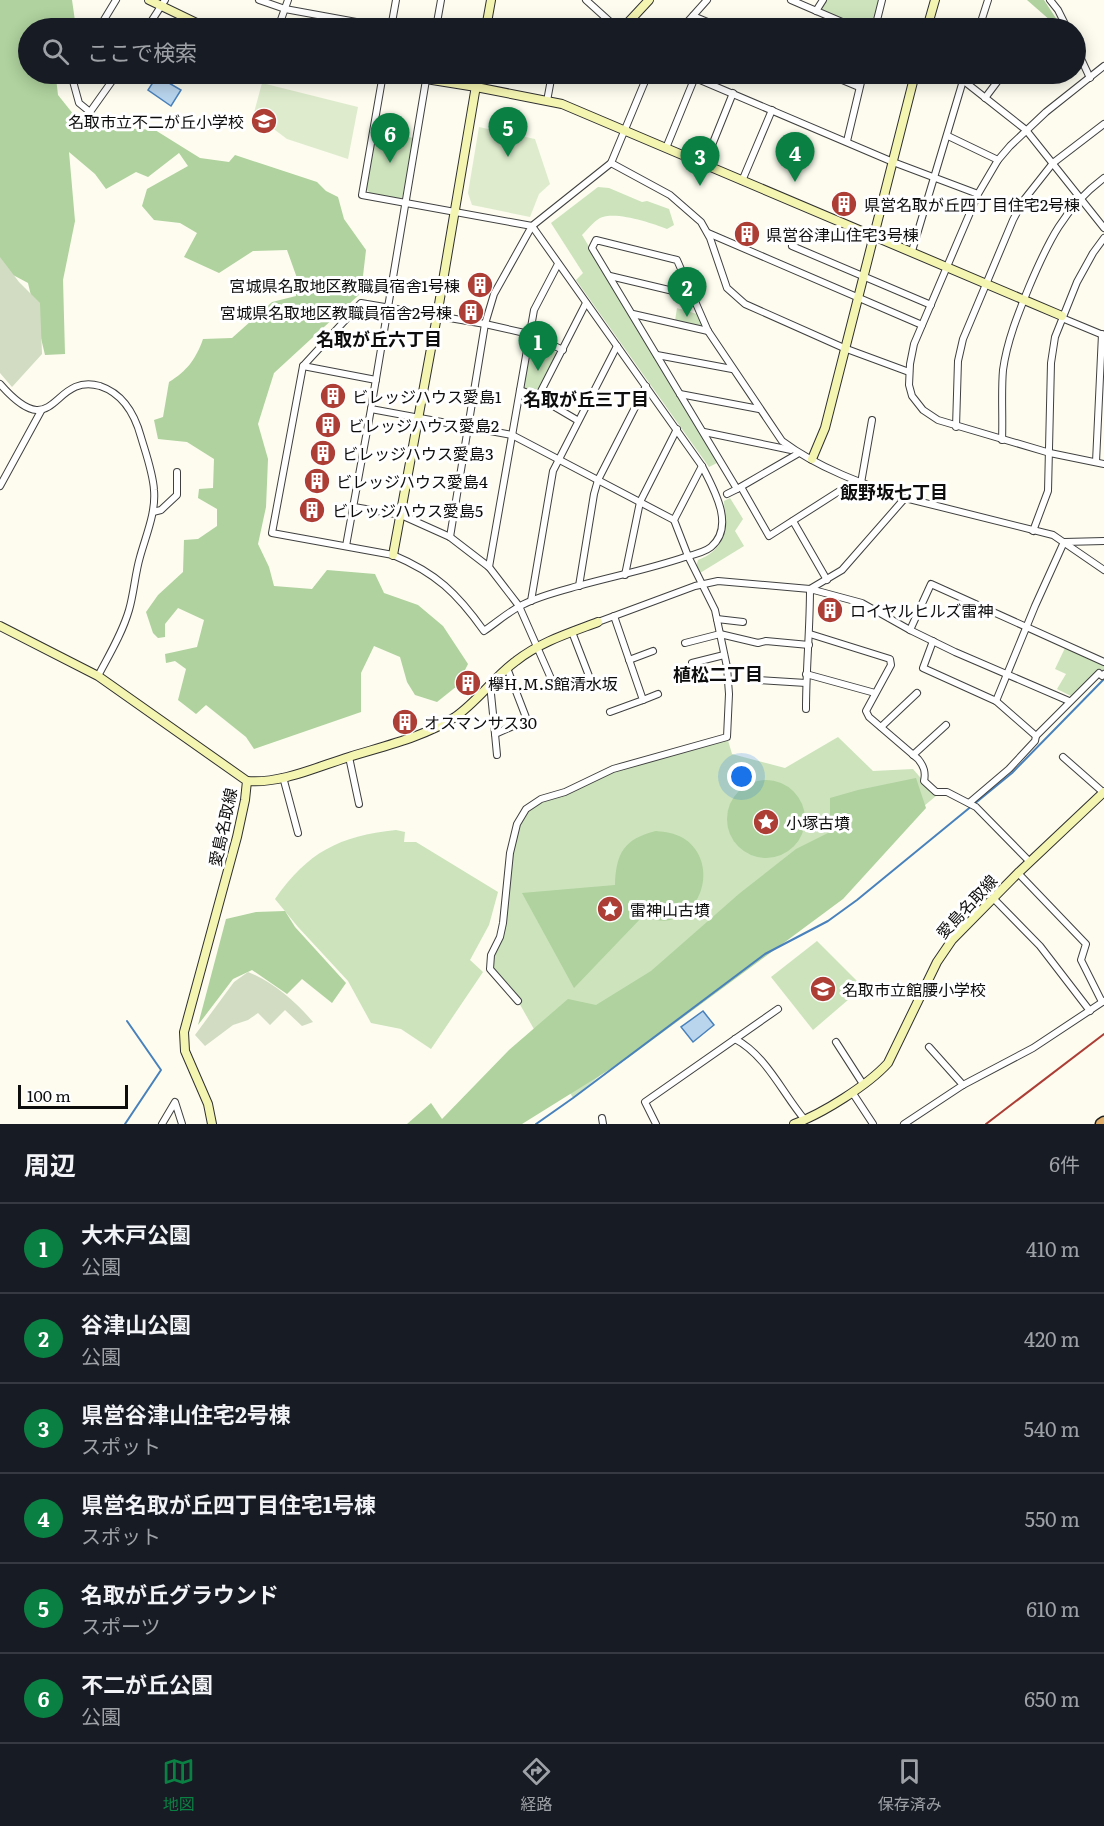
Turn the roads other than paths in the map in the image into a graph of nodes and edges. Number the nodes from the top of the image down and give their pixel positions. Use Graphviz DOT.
graph roads {
  1 [pos="116,0"];
  2 [pos="149,0"];
  3 [pos="259,0"];
  4 [pos="288,0"];
  5 [pos="396,0"];
  6 [pos="441,0"];
  7 [pos="491,0"];
  8 [pos="586,0"];
  9 [pos="649,0"];
  10 [pos="707,0"];
  11 [pos="790,0"];
  12 [pos="823,0"];
  13 [pos="882,0"];
  14 [pos="935,0"];
  15 [pos="988,0"];
  16 [pos="1050,0"];
  17 [pos="163,3"];
  18 [pos="285,9"];
  19 [pos="816,11"];
  20 [pos="693,16"];
  21 [pos="105,18"];
  22 [pos="153,18"];
  23 [pos="189,18"];
  24 [pos="282,18"];
  25 [pos="335,18"];
  26 [pos="392,18"];
  27 [pos="438,18"];
  28 [pos="488,18"];
  29 [pos="603,18"];
  30 [pos="632,18"];
  31 [pos="698,18"];
  32 [pos="832,18"];
  33 [pos="878,18"];
  34 [pos="930,18"];
  35 [pos="982,18"];
  36 [pos="1062,18"];
  37 [pos="1104,66"];
  38 [pos="1086,69"];
  39 [pos="1090,78"];
  40 [pos="1086,81"];
  41 [pos="74,84"];
  42 [pos="110,84"];
  43 [pos="381,84"];
  44 [pos="426,84"];
  45 [pos="463,84"];
  46 [pos="476,84"];
  47 [pos="550,84"];
  48 [pos="644,84"];
  49 [pos="692,84"];
  50 [pos="712,84"];
  51 [pos="852,84"];
  52 [pos="860,84"];
  53 [pos="912,84"];
  54 [pos="962,84"];
  55 [pos="971,84"];
  56 [pos="996,84"];
  57 [pos="1083,84"];
  58 [pos="476,87"];
  59 [pos="859,87"];
  60 [pos="733,93"];
  61 [pos="985,98"];
  62 [pos="547,101"];
  63 [pos="772,110"];
  64 [pos="1104,124"];
  65 [pos="1026,130"];
  66 [pos="624,131"];
  67 [pos="948,136"];
  68 [pos="847,141"];
  69 [pos="666,148"];
  70 [pos="998,160"];
  71 [pos="893,162"];
  72 [pos="1053,163"];
  73 [pos="611,164"];
  74 [pos="704,165"];
  75 [pos="934,178"];
  76 [pos="1104,178"];
  77 [pos="742,181"];
  78 [pos="978,194"];
  79 [pos="1080,198"];
  80 [pos="405,203"];
  81 [pos="454,213"];
  82 [pos="532,226"];
  83 [pos="1104,228"];
  84 [pos="707,233"];
  85 [pos="873,236"];
  86 [pos="1104,238"];
  87 [pos="792,246"];
  88 [pos="912,251"];
  89 [pos="558,264"];
  90 [pos="947,266"];
  91 [pos="610,276"];
  92 [pos="863,277"];
  93 [pos="986,283"];
  94 [pos="690,295"];
  95 [pos="858,299"];
  96 [pos="1024,299"];
  97 [pos="586,303"];
  98 [pos="931,305"];
  99 [pos="389,309"];
  100 [pos="633,314"];
  101 [pos="437,316"];
  102 [pos="1062,317"];
  103 [pos="485,324"];
  104 [pos="922,325"];
  105 [pos="708,331"];
  106 [pos="529,334"];
  107 [pos="1103,334"];
  108 [pos="617,346"];
  109 [pos="844,348"];
  110 [pos="562,351"];
  111 [pos="657,355"];
  112 [pos="303,366"];
  113 [pos="732,369"];
  114 [pos="909,372"];
  115 [pos="376,380"];
  116 [pos="0,384"];
  117 [pos="646,386"];
  118 [pos="520,390"];
  119 [pos="680,394"];
  120 [pos="538,398"];
  121 [pos="371,409"];
  122 [pos="759,410"];
  123 [pos="41,411"];
  124 [pos="418,417"];
  125 [pos="578,420"];
  126 [pos="872,420"];
  127 [pos="468,427"];
  128 [pos="956,427"];
  129 [pos="677,429"];
  130 [pos="704,432"];
  131 [pos="512,435"];
  132 [pos="1002,440"];
  133 [pos="797,452"];
  134 [pos="1050,453"];
  135 [pos="559,458"];
  136 [pos="812,459"];
  137 [pos="1096,462"];
  138 [pos="1104,464"];
  139 [pos="702,466"];
  140 [pos="177,472"];
  141 [pos="598,480"];
  142 [pos="858,482"];
  143 [pos="0,486"];
  144 [pos="739,488"];
  145 [pos="727,494"];
  146 [pos="905,498"];
  147 [pos="640,502"];
  148 [pos="354,507"];
  149 [pos="153,512"];
  150 [pos="401,515"];
  151 [pos="674,520"];
  152 [pos="793,521"];
  153 [pos="1033,531"];
  154 [pos="450,537"];
  155 [pos="1104,541"];
  156 [pos="1064,542"];
  157 [pos="346,546"];
  158 [pos="393,555"];
  159 [pos="688,556"];
  160 [pos="489,567"];
  161 [pos="1104,570"];
  162 [pos="625,575"];
  163 [pos="827,580"];
  164 [pos="702,584"];
  165 [pos="579,586"];
  166 [pos="810,589"];
  167 [pos="531,601"];
  168 [pos="519,606"];
  169 [pos="614,616"];
  170 [pos="717,620"];
  171 [pos="598,622"];
  172 [pos="743,622"];
  173 [pos="0,626"];
  174 [pos="1026,626"];
  175 [pos="910,630"];
  176 [pos="572,632"];
  177 [pos="720,634"];
  178 [pos="810,634"];
  179 [pos="933,641"];
  180 [pos="685,643"];
  181 [pos="537,645"];
  182 [pos="809,645"];
  183 [pos="653,651"];
  184 [pos="724,655"];
  185 [pos="629,660"];
  186 [pos="692,663"];
  187 [pos="1104,663"];
  188 [pos="507,668"];
  189 [pos="1007,673"];
  190 [pos="806,674"];
  191 [pos="1104,674"];
  192 [pos="98,676"];
  193 [pos="589,676"];
  194 [pos="758,680"];
  195 [pos="490,683"];
  196 [pos="553,683"];
  197 [pos="806,683"];
  198 [pos="875,693"];
  199 [pos="916,693"];
  200 [pos="658,694"];
  201 [pos="643,700"];
  202 [pos="1070,700"];
  203 [pos="996,701"];
  204 [pos="806,709"];
  205 [pos="610,712"];
  206 [pos="946,725"];
  207 [pos="881,727"];
  208 [pos="495,734"];
  209 [pos="1036,736"];
  210 [pos="497,755"];
  211 [pos="913,755"];
  212 [pos="349,757"];
  213 [pos="1063,757"];
  214 [pos="283,777"];
  215 [pos="247,781"];
  216 [pos="1104,793"];
  217 [pos="359,804"];
  218 [pos="972,804"];
  219 [pos="298,833"];
  220 [pos="1030,862"];
  221 [pos="1018,873"];
  222 [pos="993,898"];
  223 [pos="518,1001"];
  224 [pos="1103,1002"];
  225 [pos="778,1009"];
  226 [pos="1090,1011"];
  227 [pos="735,1039"];
  228 [pos="836,1042"];
  229 [pos="929,1047"];
  230 [pos="863,1084"];
  231 [pos="963,1085"];
  232 [pos="852,1092"];
  233 [pos="805,1120"];
  234 [pos="162,1124"];
  235 [pos="182,1124"];
  236 [pos="212,1124"];
  237 [pos="656,1124"];
  238 [pos="794,1124"];
  239 [pos="873,1124"];
  240 [pos="904,1124"];
  1 -- 21 [label="street"];
  2 -- 17 [label="street"];
  3 -- 18 [label="street"];
  4 -- 18 [label="street"];
  5 -- 26 [label="street"];
  6 -- 27 [label="street"];
  7 -- 28 [label="street"];
  8 -- 29 [label="street"];
  9 -- 30 [label="street"];
  10 -- 20 [label="street"];
  11 -- 19 [label="street"];
  12 -- 19 [label="street"];
  13 -- 33 [label="street"];
  14 -- 34 [label="street"];
  15 -- 35 [label="street"];
  16 -- 36 [label="street"];
  17 -- 22 [label="street"];
  17 -- 23 [label="street"];
  18 -- 24 [label="street"];
  18 -- 25 [label="street"];
  19 -- 32 [label="street"];
  20 -- 31 [label="street"];
  37 -- 39 [label="street"];
  38 -- 39 [label="street"];
  39 -- 40 [label="street"];
  41 -- 42 [label="street"];
  43 -- 80 [label="street"];
  44 -- 80 [label="street"];
  45 -- 58 [label="street"];
  46 -- 58 [label="street"];
  47 -- 62 [label="street"];
  48 -- 66 [label="street"];
  49 -- 69 [label="street"];
  50 -- 60 [label="street"];
  51 -- 59 [label="street"];
  52 -- 59 [label="street"];
  53 -- 71 [label="street"];
  54 -- 67 [label="street"];
  55 -- 61 [label="street"];
  56 -- 61 [label="street"];
  57 -- 65 [label="street"];
  58 -- 62 [label="street"];
  58 -- 81 [label="street"];
  59 -- 68 [label="street"];
  60 -- 63 [label="street"];
  60 -- 74 [label="street"];
  61 -- 65 [label="street"];
  62 -- 66 [label="street"];
  63 -- 68 [label="street"];
  63 -- 77 [label="street"];
  64 -- 72 [label="street"];
  65 -- 70 [label="street"];
  65 -- 72 [label="street"];
  66 -- 69 [label="street"];
  66 -- 73 [label="street"];
  67 -- 70 [label="street"];
  67 -- 75 [label="street"];
  68 -- 71 [label="street"];
  69 -- 74 [label="street"];
  70 -- 78 [label="street"];
  71 -- 75 [label="street"];
  71 -- 85 [label="street"];
  72 -- 79 [label="street"];
  72 -- 93 [label="street"];
  73 -- 82 [label="street"];
  73 -- 84 [label="street"];
  74 -- 77 [label="street"];
  75 -- 78 [label="street"];
  75 -- 88 [label="street"];
  76 -- 79 [label="street"];
  77 -- 85 [label="street"];
  78 -- 90 [label="street"];
  79 -- 83 [label="street"];
  79 -- 96 [label="street"];
  80 -- 81 [label="street"];
  80 -- 99 [label="street"];
  81 -- 82 [label="street"];
  81 -- 101 [label="street"];
  82 -- 89 [label="street"];
  82 -- 103 [label="street"];
  84 -- 95 [label="street"];
  84 -- 109 [label="street"];
  85 -- 88 [label="street"];
  85 -- 92 [label="street"];
  86 -- 102 [label="street"];
  87 -- 92 [label="street"];
  88 -- 90 [label="street"];
  89 -- 97 [label="street"];
  89 -- 106 [label="street"];
  90 -- 93 [label="street"];
  90 -- 98 [label="street"];
  91 -- 94 [label="street"];
  91 -- 94 [label="street"];
  91 -- 100 [label="street"];
  92 -- 95 [label="street"];
  92 -- 98 [label="street"];
  93 -- 96 [label="street"];
  93 -- 128 [label="street"];
  94 -- 105 [label="street"];
  95 -- 104 [label="street"];
  95 -- 109 [label="street"];
  96 -- 102 [label="street"];
  96 -- 132 [label="street"];
  97 -- 108 [label="street"];
  97 -- 110 [label="street"];
  98 -- 104 [label="street"];
  99 -- 101 [label="street"];
  99 -- 112 [label="street"];
  99 -- 115 [label="street"];
  100 -- 105 [label="street"];
  100 -- 111 [label="street"];
  101 -- 103 [label="street"];
  101 -- 124 [label="street"];
  102 -- 107 [label="street"];
  102 -- 134 [label="street"];
  103 -- 106 [label="street"];
  103 -- 127 [label="street"];
  104 -- 114 [label="street"];
  105 -- 113 [label="street"];
  106 -- 110 [label="street"];
  106 -- 118 [label="street"];
  107 -- 137 [label="street"];
  108 -- 117 [label="street"];
  108 -- 125 [label="street"];
  109 -- 114 [label="street"];
  109 -- 136 [label="street"];
  110 -- 120 [label="street"];
  111 -- 113 [label="street"];
  111 -- 119 [label="street"];
  112 -- 115 [label="street"];
  112 -- 157 [label="street"];
  113 -- 122 [label="street"];
  114 -- 128 [label="street"];
  115 -- 121 [label="street"];
  116 -- 123 [label="street"];
  117 -- 129 [label="street"];
  117 -- 141 [label="street"];
  118 -- 120 [label="street"];
  118 -- 131 [label="street"];
  119 -- 122 [label="street"];
  119 -- 130 [label="street"];
  120 -- 125 [label="street"];
  121 -- 124 [label="street"];
  121 -- 148 [label="street"];
  122 -- 133 [label="street"];
  123 -- 143 [label="street"];
  123 -- 149 [label="street"];
  124 -- 127 [label="street"];
  124 -- 150 [label="street"];
  125 -- 135 [label="street"];
  126 -- 142 [label="street"];
  127 -- 131 [label="street"];
  127 -- 154 [label="street"];
  128 -- 132 [label="street"];
  129 -- 139 [label="street"];
  129 -- 147 [label="street"];
  130 -- 133 [label="street"];
  130 -- 144 [label="street"];
  131 -- 135 [label="street"];
  131 -- 160 [label="street"];
  132 -- 134 [label="street"];
  133 -- 136 [label="street"];
  133 -- 144 [label="street"];
  134 -- 137 [label="street"];
  134 -- 153 [label="street"];
  135 -- 141 [label="street"];
  135 -- 167 [label="street"];
  136 -- 142 [label="street"];
  137 -- 138 [label="street"];
  139 -- 151 [label="street"];
  139 -- 159 [label="street"];
  140 -- 149 [label="street"];
  141 -- 147 [label="street"];
  141 -- 165 [label="street"];
  142 -- 146 [label="street"];
  142 -- 152 [label="street"];
  144 -- 145 [label="street"];
  144 -- 152 [label="street"];
  146 -- 153 [label="street"];
  146 -- 163 [label="street"];
  147 -- 151 [label="street"];
  147 -- 162 [label="street"];
  148 -- 150 [label="street"];
  148 -- 157 [label="street"];
  149 -- 192 [label="street"];
  150 -- 154 [label="street"];
  150 -- 158 [label="street"];
  151 -- 159 [label="street"];
  152 -- 163 [label="street"];
  153 -- 156 [label="street"];
  154 -- 160 [label="street"];
  155 -- 156 [label="street"];
  156 -- 161 [label="street"];
  156 -- 174 [label="street"];
  157 -- 158 [label="street"];
  158 -- 168 [label="street"];
  159 -- 162 [label="street"];
  159 -- 164 [label="street"];
  160 -- 168 [label="street"];
  162 -- 165 [label="street"];
  163 -- 166 [label="street"];
  164 -- 166 [label="street"];
  164 -- 169 [label="street"];
  164 -- 170 [label="street"];
  165 -- 167 [label="street"];
  166 -- 175 [label="street"];
  166 -- 178 [label="street"];
  167 -- 168 [label="street"];
  168 -- 181 [label="street"];
  169 -- 171 [label="street"];
  169 -- 185 [label="street"];
  170 -- 172 [label="street"];
  170 -- 177 [label="street"];
  171 -- 176 [label="street"];
  173 -- 192 [label="street, 愛島名取線"];
  174 -- 175 [label="street"];
  174 -- 187 [label="street"];
  174 -- 189 [label="street"];
  175 -- 179 [label="street"];
  176 -- 181 [label="street"];
  176 -- 193 [label="street"];
  177 -- 180 [label="street"];
  177 -- 182 [label="street"];
  177 -- 184 [label="street"];
  178 -- 182 [label="street"];
  178 -- 198 [label="street"];
  179 -- 189 [label="street"];
  179 -- 203 [label="street"];
  181 -- 188 [label="street"];
  181 -- 196 [label="street"];
  182 -- 190 [label="street"];
  183 -- 185 [label="street"];
  184 -- 186 [label="street"];
  184 -- 223 [label="street"];
  185 -- 201 [label="street"];
  188 -- 195 [label="street"];
  188 -- 208 [label="street"];
  189 -- 202 [label="street"];
  189 -- 203 [label="street"];
  190 -- 197 [label="street"];
  190 -- 198 [label="street"];
  191 -- 202 [label="street"];
  192 -- 215 [label="street, 愛島名取線"];
  194 -- 197 [label="street"];
  195 -- 208 [label="street"];
  195 -- 212 [label="street"];
  197 -- 204 [label="street"];
  198 -- 207 [label="street"];
  199 -- 207 [label="street"];
  200 -- 201 [label="street"];
  201 -- 205 [label="street"];
  202 -- 209 [label="street"];
  203 -- 209 [label="street"];
  206 -- 211 [label="street"];
  207 -- 211 [label="street"];
  208 -- 210 [label="street"];
  209 -- 218 [label="street"];
  211 -- 218 [label="street"];
  212 -- 214 [label="street"];
  212 -- 217 [label="street"];
  213 -- 216 [label="street"];
  214 -- 215 [label="street"];
  214 -- 219 [label="street"];
  215 -- 236 [label="street, 愛島名取線"];
  216 -- 220 [label="street, 愛島名取線"];
  218 -- 220 [label="street"];
  220 -- 221 [label="street, 愛島名取線"];
  221 -- 222 [label="street, 愛島名取線"];
  221 -- 224 [label="street"];
  222 -- 226 [label="street"];
  222 -- 230 [label="street, 愛島名取線"];
  224 -- 226 [label="street"];
  225 -- 227 [label="street"];
  226 -- 231 [label="street"];
  227 -- 233 [label="street"];
  227 -- 237 [label="street"];
  228 -- 230 [label="street"];
  229 -- 231 [label="street"];
  230 -- 232 [label="street, 愛島名取線"];
  231 -- 240 [label="street"];
  232 -- 233 [label="street, 愛島名取線"];
  232 -- 239 [label="street"];
  233 -- 238 [label="street, 愛島名取線"];
  234 -- 235 [label="street"];
}
